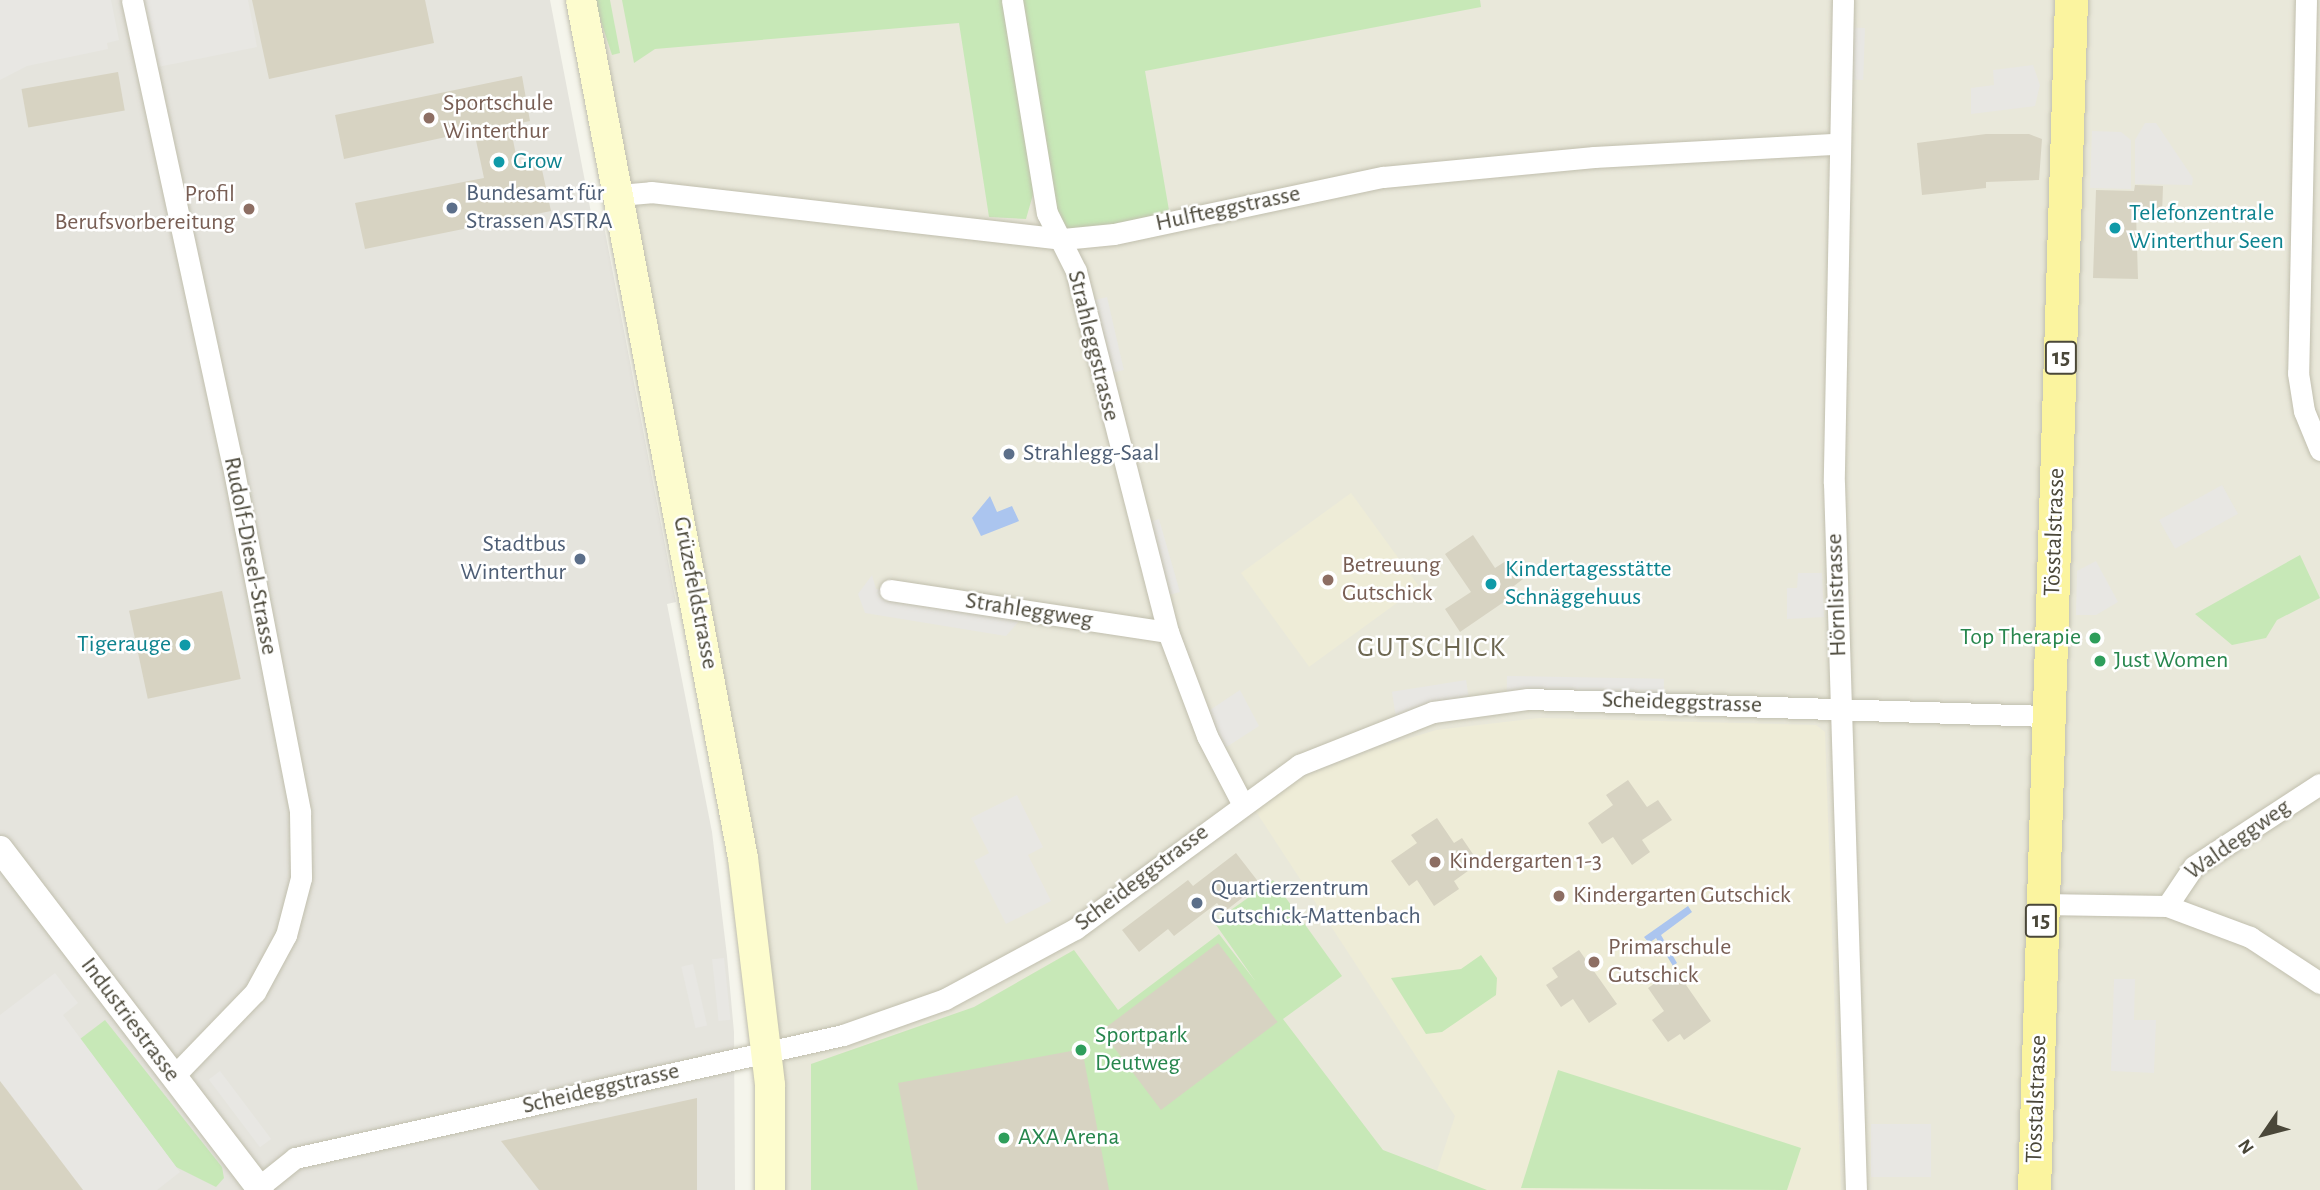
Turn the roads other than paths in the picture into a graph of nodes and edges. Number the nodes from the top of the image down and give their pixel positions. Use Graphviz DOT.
graph roads {
  1 [pos="132,0"];
  2 [pos="581,0"];
  3 [pos="1012,0"];
  4 [pos="1843,0"];
  5 [pos="2071,0"];
  6 [pos="2306,0"];
  7 [pos="1837,144"];
  8 [pos="620,195"];
  9 [pos="1063,239"];
  10 [pos="2320,450"];
  11 [pos="890,590"];
  12 [pos="1168,632"];
  13 [pos="1841,707"];
  14 [pos="2046,716"];
  15 [pos="2320,783"];
  16 [pos="1242,803"];
  17 [pos="0,849"];
  18 [pos="2041,904"];
  19 [pos="2167,906"];
  20 [pos="2320,983"];
  21 [pos="767,1052"];
  22 [pos="174,1076"];
  23 [pos="258,1189"];
  24 [pos="770,1190"];
  25 [pos="1856,1190"];
  26 [pos="2034,1190"];
  1 -- 22 [label="street, Rudolf-Diesel-Strasse"];
  2 -- 8 [label="main road, Grüzefeldstrasse"];
  3 -- 9 [label="street, Strahleggstrasse"];
  4 -- 7 [label="street, Hörnlistrasse"];
  5 -- 14 [label="main road, Tösstalstrasse / 15"];
  6 -- 10 [label="street"];
  7 -- 9 [label="street, Hulfteggstrasse"];
  7 -- 13 [label="street, Hörnlistrasse"];
  8 -- 9 [label="street, Hulfteggstrasse"];
  8 -- 21 [label="main road, Grüzefeldstrasse"];
  9 -- 12 [label="street, Strahleggstrasse"];
  11 -- 12 [label="street, Strahleggweg"];
  12 -- 16 [label="street, Strahleggstrasse"];
  13 -- 14 [label="street, Scheideggstrasse"];
  13 -- 16 [label="street, Scheideggstrasse"];
  13 -- 25 [label="street, Hörnlistrasse"];
  14 -- 18 [label="main road, Tösstalstrasse / 15"];
  15 -- 19 [label="street, Waldeggweg"];
  16 -- 21 [label="street, Scheideggstrasse"];
  17 -- 22 [label="street, Industriestrasse"];
  18 -- 19 [label="street"];
  18 -- 26 [label="main road, Tösstalstrasse / 15"];
  19 -- 20 [label="street"];
  21 -- 23 [label="street, Scheideggstrasse"];
  21 -- 24 [label="main road, Grüzefeldstrasse"];
  22 -- 23 [label="street, Industriestrasse"];
}
